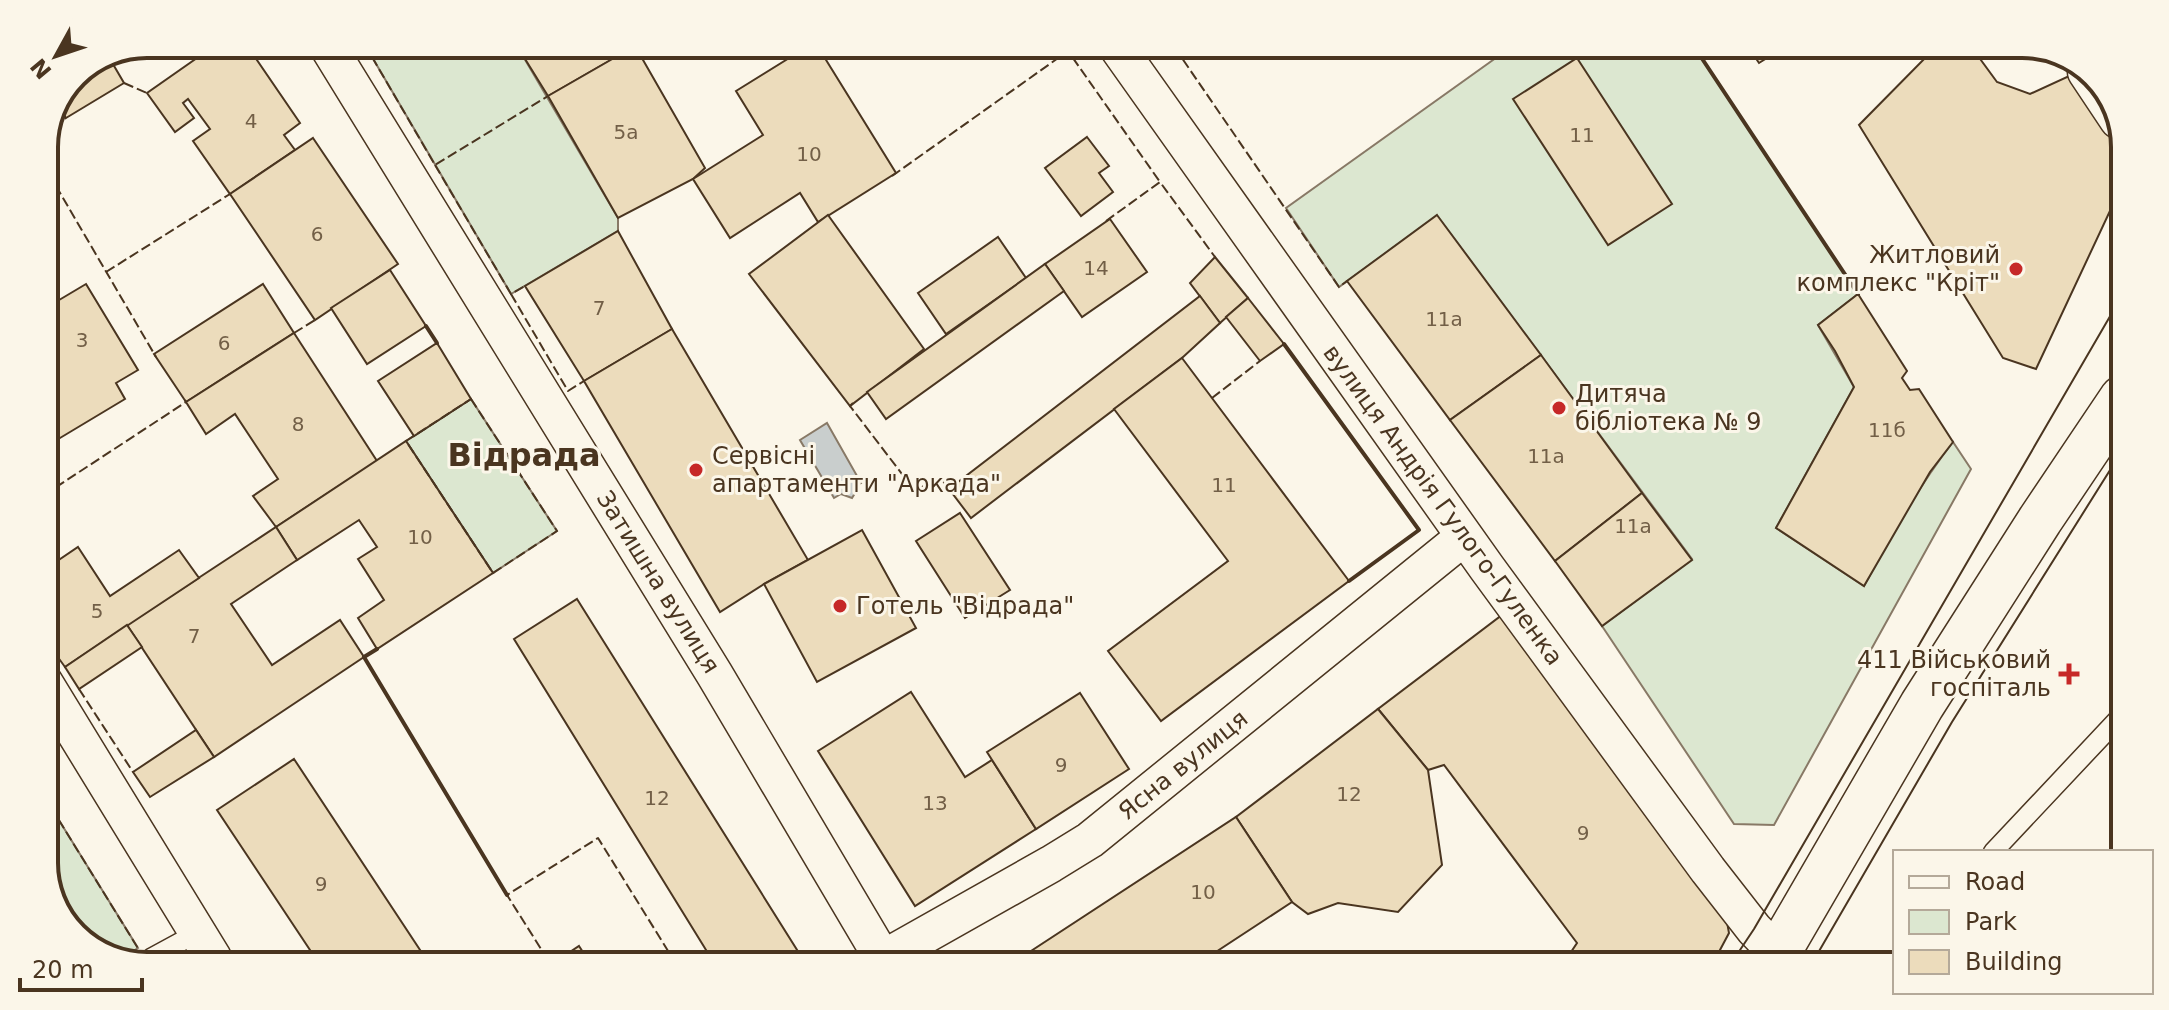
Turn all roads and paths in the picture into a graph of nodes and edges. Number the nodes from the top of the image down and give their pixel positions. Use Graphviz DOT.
graph roads {
  1 [pos="335,58"];
  2 [pos="1125,58"];
  3 [pos="2111,414"];
  4 [pos="1464,537"];
  5 [pos="58,705"];
  6 [pos="2111,727"];
  7 [pos="1995,850"];
  8 [pos="205,946"];
  9 [pos="178,952"];
  10 [pos="876,952"];
  11 [pos="895,952"];
  12 [pos="1770,952"];
  13 [pos="1780,952"];
  1 -- 10 [label="street, Затишна вулиця"];
  2 -- 4 [label="street, вулиця Андрія Гулого-Гуленка"];
  3 -- 13 [label="street"];
  4 -- 11 [label="street, Ясна вулиця"];
  4 -- 12 [label="street, вулиця Андрія Гулого-Гуленка"];
  5 -- 8 [label="street"];
  6 -- 7 [label="lane"];
  8 -- 9 [label="lane"];
}
